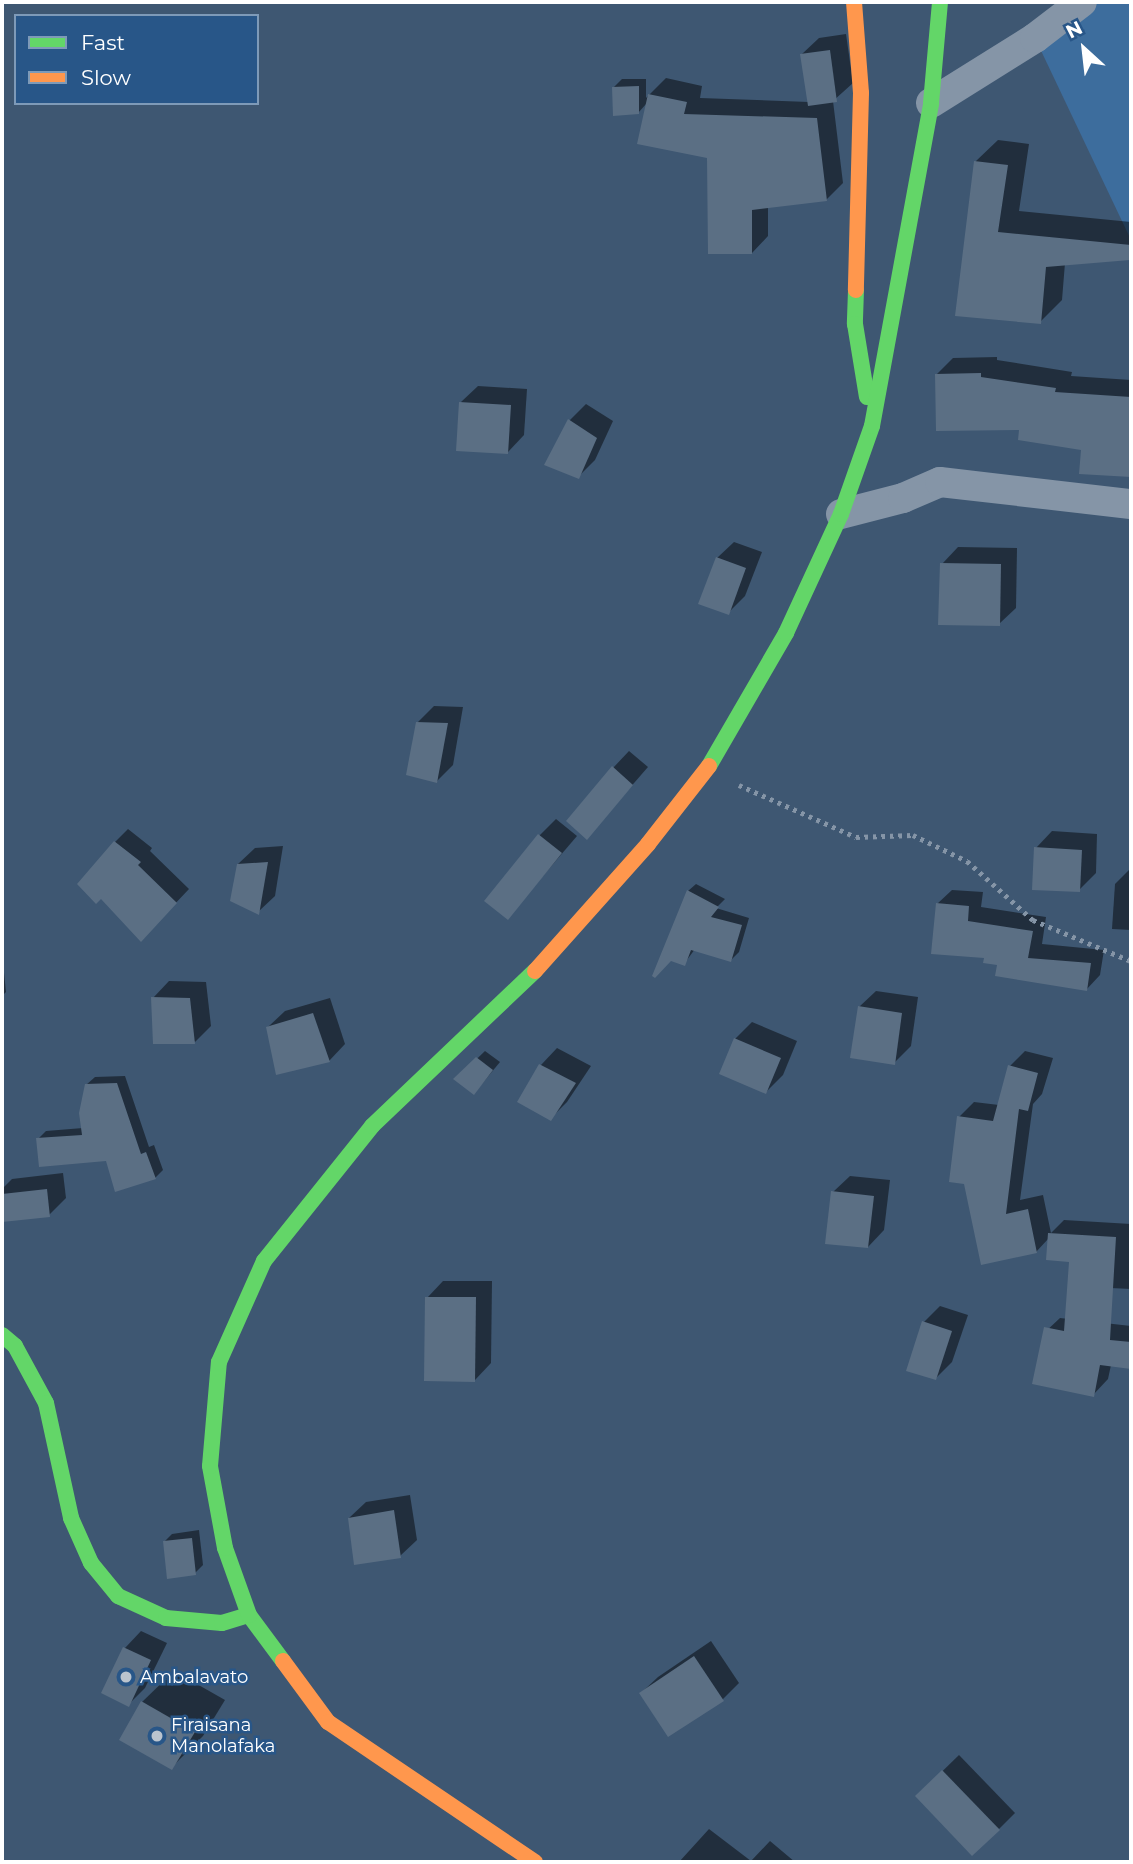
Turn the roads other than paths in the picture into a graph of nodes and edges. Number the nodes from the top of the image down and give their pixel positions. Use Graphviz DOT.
graph roads {
  1 [pos="854,2"];
  2 [pos="940,2"];
  3 [pos="1082,2"];
  4 [pos="931,103"];
  5 [pos="872,426"];
  6 [pos="1131,504"];
  7 [pos="841,514"];
  8 [pos="2,1335"];
  9 [pos="249,1615"];
  10 [pos="535,1862"];
  1 -- 5 [label="street"];
  2 -- 4 [label="street"];
  3 -- 4 [label="street"];
  4 -- 5 [label="street"];
  5 -- 7 [label="street"];
  6 -- 7 [label="street"];
  7 -- 9 [label="street"];
  8 -- 9 [label="street"];
  9 -- 10 [label="street"];
}
